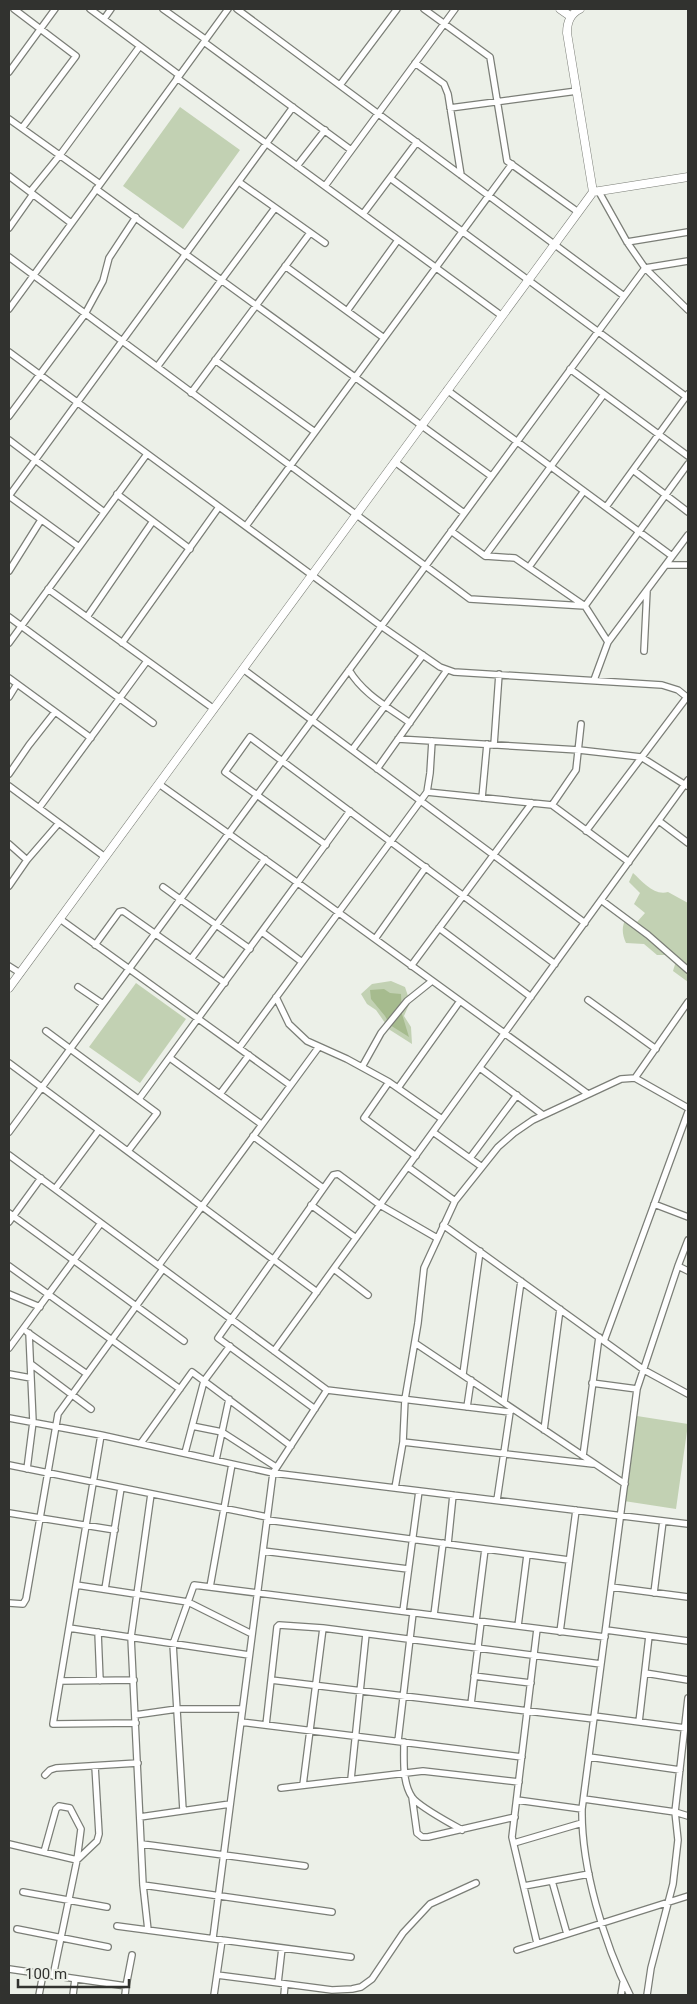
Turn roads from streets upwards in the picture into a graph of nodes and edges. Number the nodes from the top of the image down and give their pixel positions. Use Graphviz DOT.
graph roads {
  1 [pos="14,9"];
  2 [pos="55,9"];
  3 [pos="90,9"];
  4 [pos="111,9"];
  5 [pos="163,9"];
  6 [pos="228,9"];
  7 [pos="237,9"];
  8 [pos="397,9"];
  9 [pos="424,9"];
  10 [pos="455,9"];
  11 [pos="560,9"];
  12 [pos="580,9"];
  13 [pos="570,16"];
  14 [pos="104,19"];
  15 [pos="444,24"];
  16 [pos="40,29"];
  17 [pos="204,40"];
  18 [pos="140,46"];
  19 [pos="416,63"];
  20 [pos="11,64"];
  21 [pos="9,72"];
  22 [pos="178,76"];
  23 [pos="340,85"];
  24 [pos="576,91"];
  25 [pos="497,102"];
  26 [pos="293,107"];
  27 [pos="450,108"];
  28 [pos="378,113"];
  29 [pos="9,118"];
  30 [pos="22,128"];
  31 [pos="325,130"];
  32 [pos="417,142"];
  33 [pos="267,144"];
  34 [pos="351,150"];
  35 [pos="60,155"];
  36 [pos="512,164"];
  37 [pos="297,166"];
  38 [pos="461,175"];
  39 [pos="9,176"];
  40 [pos="688,177"];
  41 [pos="390,178"];
  42 [pos="239,182"];
  43 [pos="98,186"];
  44 [pos="325,186"];
  45 [pos="596,192"];
  46 [pos="31,193"];
  47 [pos="489,196"];
  48 [pos="275,208"];
  49 [pos="578,212"];
  50 [pos="363,214"];
  51 [pos="136,217"];
  52 [pos="72,223"];
  53 [pos="9,228"];
  54 [pos="462,231"];
  55 [pos="310,232"];
  56 [pos="688,232"];
  57 [pos="398,240"];
  58 [pos="627,242"];
  59 [pos="325,243"];
  60 [pos="554,244"];
  61 [pos="186,254"];
  62 [pos="9,257"];
  63 [pos="688,261"];
  64 [pos="285,266"];
  65 [pos="436,267"];
  66 [pos="645,268"];
  67 [pos="33,275"];
  68 [pos="222,280"];
  69 [pos="528,280"];
  70 [pos="624,296"];
  71 [pos="256,305"];
  72 [pos="9,309"];
  73 [pos="688,310"];
  74 [pos="347,311"];
  75 [pos="85,314"];
  76 [pos="502,316"];
  77 [pos="598,332"];
  78 [pos="384,338"];
  79 [pos="122,341"];
  80 [pos="9,352"];
  81 [pos="216,360"];
  82 [pos="157,367"];
  83 [pos="570,369"];
  84 [pos="40,375"];
  85 [pos="355,377"];
  86 [pos="447,390"];
  87 [pos="191,393"];
  88 [pos="604,394"];
  89 [pos="688,397"];
  90 [pos="77,402"];
  91 [pos="9,416"];
  92 [pos="422,425"];
  93 [pos="315,432"];
  94 [pos="659,434"];
  95 [pos="9,440"];
  96 [pos="517,442"];
  97 [pos="147,454"];
  98 [pos="688,456"];
  99 [pos="35,460"];
  100 [pos="395,462"];
  101 [pos="688,464"];
  102 [pos="290,466"];
  103 [pos="551,466"];
  104 [pos="633,470"];
  105 [pos="491,476"];
  106 [pos="584,491"];
  107 [pos="117,494"];
  108 [pos="666,495"];
  109 [pos="9,496"];
  110 [pos="220,507"];
  111 [pos="606,507"];
  112 [pos="104,512"];
  113 [pos="688,512"];
  114 [pos="464,513"];
  115 [pos="356,515"];
  116 [pos="41,520"];
  117 [pos="153,521"];
  118 [pos="246,526"];
  119 [pos="451,531"];
  120 [pos="639,532"];
  121 [pos="688,535"];
  122 [pos="79,547"];
  123 [pos="190,549"];
  124 [pos="485,556"];
  125 [pos="672,556"];
  126 [pos="666,565"];
  127 [pos="688,565"];
  128 [pos="425,566"];
  129 [pos="528,567"];
  130 [pos="9,571"];
  131 [pos="312,574"];
  132 [pos="48,589"];
  133 [pos="648,590"];
  134 [pos="586,606"];
  135 [pos="9,617"];
  136 [pos="87,617"];
  137 [pos="21,626"];
  138 [pos="381,626"];
  139 [pos="608,642"];
  140 [pos="9,643"];
  141 [pos="122,643"];
  142 [pos="644,650"];
  143 [pos="422,655"];
  144 [pos="147,661"];
  145 [pos="243,669"];
  146 [pos="349,670"];
  147 [pos="447,670"];
  148 [pos="499,674"];
  149 [pos="9,678"];
  150 [pos="594,680"];
  151 [pos="17,684"];
  152 [pos="9,697"];
  153 [pos="120,698"];
  154 [pos="688,698"];
  155 [pos="385,705"];
  156 [pos="214,709"];
  157 [pos="55,712"];
  158 [pos="312,720"];
  159 [pos="153,723"];
  160 [pos="410,723"];
  161 [pos="581,724"];
  162 [pos="91,738"];
  163 [pos="398,739"];
  164 [pos="432,741"];
  165 [pos="487,744"];
  166 [pos="494,745"];
  167 [pos="352,750"];
  168 [pos="579,750"];
  169 [pos="641,757"];
  170 [pos="282,760"];
  171 [pos="377,769"];
  172 [pos="9,774"];
  173 [pos="159,784"];
  174 [pos="687,784"];
  175 [pos="9,786"];
  176 [pos="427,792"];
  177 [pos="256,796"];
  178 [pos="482,798"];
  179 [pos="421,801"];
  180 [pos="532,803"];
  181 [pos="552,805"];
  182 [pos="39,808"];
  183 [pos="350,811"];
  184 [pos="659,821"];
  185 [pos="59,823"];
  186 [pos="586,831"];
  187 [pos="229,833"];
  188 [pos="391,841"];
  189 [pos="688,843"];
  190 [pos="9,844"];
  191 [pos="326,846"];
  192 [pos="493,855"];
  193 [pos="105,857"];
  194 [pos="265,859"];
  195 [pos="28,860"];
  196 [pos="629,862"];
  197 [pos="426,867"];
  198 [pos="298,883"];
  199 [pos="9,886"];
  200 [pos="163,887"];
  201 [pos="464,895"];
  202 [pos="181,898"];
  203 [pos="601,900"];
  204 [pos="338,913"];
  205 [pos="60,919"];
  206 [pos="585,922"];
  207 [pos="216,925"];
  208 [pos="439,928"];
  209 [pos="262,932"];
  210 [pos="155,933"];
  211 [pos="374,939"];
  212 [pos="95,945"];
  213 [pos="250,949"];
  214 [pos="191,959"];
  215 [pos="302,962"];
  216 [pos="555,964"];
  217 [pos="9,966"];
  218 [pos="411,966"];
  219 [pos="129,969"];
  220 [pos="688,970"];
  221 [pos="20,973"];
  222 [pos="432,981"];
  223 [pos="225,983"];
  224 [pos="78,987"];
  225 [pos="9,988"];
  226 [pos="276,997"];
  227 [pos="531,997"];
  228 [pos="588,1000"];
  229 [pos="460,1001"];
  230 [pos="688,1002"];
  231 [pos="103,1004"];
  232 [pos="199,1019"];
  233 [pos="46,1031"];
  234 [pos="504,1034"];
  235 [pos="239,1048"];
  236 [pos="318,1048"];
  237 [pos="69,1049"];
  238 [pos="656,1049"];
  239 [pos="249,1055"];
  240 [pos="170,1058"];
  241 [pos="9,1063"];
  242 [pos="362,1067"];
  243 [pos="480,1068"];
  244 [pos="635,1078"];
  245 [pos="389,1082"];
  246 [pos="290,1085"];
  247 [pos="42,1088"];
  248 [pos="398,1088"];
  249 [pos="220,1094"];
  250 [pos="588,1094"];
  251 [pos="517,1095"];
  252 [pos="139,1099"];
  253 [pos="688,1108"];
  254 [pos="688,1112"];
  255 [pos="543,1115"];
  256 [pos="442,1119"];
  257 [pos="262,1124"];
  258 [pos="99,1130"];
  259 [pos="9,1132"];
  260 [pos="433,1132"];
  261 [pos="252,1136"];
  262 [pos="128,1151"];
  263 [pos="9,1155"];
  264 [pos="416,1156"];
  265 [pos="470,1158"];
  266 [pos="408,1167"];
  267 [pos="482,1167"];
  268 [pos="40,1178"];
  269 [pos="323,1188"];
  270 [pos="55,1189"];
  271 [pos="455,1202"];
  272 [pos="654,1204"];
  273 [pos="311,1205"];
  274 [pos="380,1205"];
  275 [pos="202,1206"];
  276 [pos="11,1215"];
  277 [pos="688,1217"];
  278 [pos="9,1222"];
  279 [pos="101,1223"];
  280 [pos="443,1225"];
  281 [pos="356,1238"];
  282 [pos="437,1238"];
  283 [pos="688,1240"];
  284 [pos="480,1251"];
  285 [pos="273,1259"];
  286 [pos="74,1260"];
  287 [pos="9,1266"];
  288 [pos="678,1266"];
  289 [pos="161,1267"];
  290 [pos="334,1269"];
  291 [pos="688,1271"];
  292 [pos="521,1281"];
  293 [pos="317,1292"];
  294 [pos="9,1294"];
  295 [pos="49,1295"];
  296 [pos="368,1295"];
  297 [pos="136,1306"];
  298 [pos="40,1307"];
  299 [pos="560,1309"];
  300 [pos="231,1319"];
  301 [pos="26,1331"];
  302 [pos="601,1339"];
  303 [pos="112,1340"];
  304 [pos="184,1341"];
  305 [pos="415,1343"];
  306 [pos="230,1346"];
  307 [pos="9,1348"];
  308 [pos="274,1351"];
  309 [pos="30,1364"];
  310 [pos="644,1370"];
  311 [pos="9,1374"];
  312 [pos="87,1374"];
  313 [pos="463,1374"];
  314 [pos="31,1378"];
  315 [pos="471,1380"];
  316 [pos="204,1381"];
  317 [pos="592,1383"];
  318 [pos="637,1388"];
  319 [pos="180,1389"];
  320 [pos="327,1390"];
  321 [pos="72,1394"];
  322 [pos="688,1394"];
  323 [pos="228,1399"];
  324 [pos="405,1399"];
  325 [pos="504,1402"];
  326 [pos="467,1407"];
  327 [pos="91,1409"];
  328 [pos="315,1409"];
  329 [pos="512,1410"];
  330 [pos="9,1418"];
  331 [pos="33,1422"];
  332 [pos="56,1426"];
  333 [pos="192,1426"];
  334 [pos="544,1430"];
  335 [pos="222,1432"];
  336 [pos="101,1434"];
  337 [pos="403,1442"];
  338 [pos="141,1443"];
  339 [pos="291,1446"];
  340 [pos="185,1453"];
  341 [pos="504,1454"];
  342 [pos="583,1456"];
  343 [pos="216,1460"];
  344 [pos="232,1464"];
  345 [pos="595,1465"];
  346 [pos="9,1466"];
  347 [pos="27,1469"];
  348 [pos="274,1470"];
  349 [pos="48,1473"];
  350 [pos="93,1482"];
  351 [pos="625,1484"];
  352 [pos="121,1488"];
  353 [pos="395,1488"];
  354 [pos="419,1491"];
  355 [pos="151,1494"];
  356 [pos="453,1495"];
  357 [pos="497,1500"];
  358 [pos="224,1508"];
  359 [pos="576,1510"];
  360 [pos="9,1513"];
  361 [pos="621,1516"];
  362 [pos="41,1518"];
  363 [pos="267,1518"];
  364 [pos="664,1521"];
  365 [pos="688,1524"];
  366 [pos="86,1525"];
  367 [pos="115,1530"];
  368 [pos="412,1539"];
  369 [pos="446,1544"];
  370 [pos="485,1549"];
  371 [pos="263,1551"];
  372 [pos="527,1554"];
  373 [pos="569,1560"];
  374 [pos="408,1569"];
  375 [pos="76,1585"];
  376 [pos="210,1587"];
  377 [pos="612,1587"];
  378 [pos="105,1589"];
  379 [pos="257,1593"];
  380 [pos="654,1593"];
  381 [pos="137,1594"];
  382 [pos="688,1597"];
  383 [pos="188,1602"];
  384 [pos="9,1603"];
  385 [pos="403,1612"];
  386 [pos="413,1613"];
  387 [pos="434,1616"];
  388 [pos="478,1621"];
  389 [pos="518,1626"];
  390 [pos="69,1628"];
  391 [pos="324,1628"];
  392 [pos="537,1629"];
  393 [pos="606,1630"];
  394 [pos="98,1632"];
  395 [pos="560,1632"];
  396 [pos="252,1634"];
  397 [pos="366,1634"];
  398 [pos="649,1636"];
  399 [pos="131,1637"];
  400 [pos="605,1638"];
  401 [pos="410,1640"];
  402 [pos="688,1641"];
  403 [pos="174,1644"];
  404 [pos="478,1648"];
  405 [pos="249,1655"];
  406 [pos="534,1655"];
  407 [pos="601,1664"];
  408 [pos="645,1673"];
  409 [pos="474,1676"];
  410 [pos="100,1680"];
  411 [pos="134,1680"];
  412 [pos="271,1680"];
  413 [pos="688,1680"];
  414 [pos="60,1681"];
  415 [pos="530,1683"];
  416 [pos="316,1685"];
  417 [pos="360,1691"];
  418 [pos="404,1696"];
  419 [pos="688,1698"];
  420 [pos="471,1704"];
  421 [pos="242,1709"];
  422 [pos="177,1710"];
  423 [pos="527,1711"];
  424 [pos="135,1715"];
  425 [pos="594,1718"];
  426 [pos="241,1722"];
  427 [pos="639,1722"];
  428 [pos="136,1723"];
  429 [pos="266,1725"];
  430 [pos="685,1728"];
  431 [pos="310,1730"];
  432 [pos="357,1736"];
  433 [pos="401,1742"];
  434 [pos="522,1757"];
  435 [pos="589,1757"];
  436 [pos="138,1763"];
  437 [pos="95,1766"];
  438 [pos="680,1770"];
  439 [pos="405,1773"];
  440 [pos="45,1775"];
  441 [pos="351,1780"];
  442 [pos="519,1782"];
  443 [pos="303,1785"];
  444 [pos="281,1788"];
  445 [pos="412,1797"];
  446 [pos="584,1799"];
  447 [pos="517,1800"];
  448 [pos="230,1804"];
  449 [pos="582,1809"];
  450 [pos="183,1810"];
  451 [pos="675,1812"];
  452 [pos="688,1816"];
  453 [pos="140,1817"];
  454 [pos="515,1817"];
  455 [pos="582,1823"];
  456 [pos="462,1830"];
  457 [pos="514,1843"];
  458 [pos="9,1844"];
  459 [pos="142,1844"];
  460 [pos="44,1852"];
  461 [pos="224,1855"];
  462 [pos="77,1860"];
  463 [pos="306,1866"];
  464 [pos="589,1874"];
  465 [pos="552,1880"];
  466 [pos="476,1883"];
  467 [pos="143,1885"];
  468 [pos="524,1886"];
  469 [pos="24,1892"];
  470 [pos="218,1896"];
  471 [pos="688,1896"];
  472 [pos="69,1899"];
  473 [pos="668,1903"];
  474 [pos="107,1907"];
  475 [pos="332,1912"];
  476 [pos="602,1923"];
  477 [pos="118,1926"];
  478 [pos="17,1929"];
  479 [pos="148,1930"];
  480 [pos="567,1934"];
  481 [pos="61,1938"];
  482 [pos="213,1938"];
  483 [pos="222,1940"];
  484 [pos="537,1943"];
  485 [pos="108,1947"];
  486 [pos="282,1948"];
  487 [pos="517,1950"];
  488 [pos="132,1955"];
  489 [pos="351,1957"];
  490 [pos="9,1970"];
  491 [pos="43,1974"];
  492 [pos="217,1975"];
  493 [pos="53,1976"];
  494 [pos="75,1979"];
  495 [pos="623,1982"];
  496 [pos="278,1983"];
  497 [pos="285,1984"];
  498 [pos="126,1986"];
  499 [pos="332,1993"];
  500 [pos="39,1995"];
  501 [pos="73,1995"];
  502 [pos="125,1995"];
  503 [pos="214,1995"];
  504 [pos="284,1995"];
  505 [pos="621,1995"];
  506 [pos="630,1995"];
  507 [pos="646,1995"];
  1 -- 16 [label="street"];
  2 -- 16 [label="street"];
  3 -- 14 [label="street"];
  4 -- 14 [label="street"];
  5 -- 17 [label="street"];
  6 -- 17 [label="street"];
  7 -- 23 [label="street"];
  8 -- 23 [label="street"];
  9 -- 15 [label="street"];
  10 -- 15 [label="street"];
  11 -- 13 [label="street"];
  12 -- 13 [label="street"];
  13 -- 24 [label="street"];
  14 -- 18 [label="street"];
  15 -- 19 [label="street"];
  15 -- 25 [label="street"];
  16 -- 20 [label="street"];
  16 -- 30 [label="street"];
  17 -- 22 [label="street"];
  17 -- 26 [label="street"];
  18 -- 22 [label="street"];
  18 -- 35 [label="street"];
  19 -- 27 [label="street"];
  19 -- 28 [label="street"];
  20 -- 21 [label="street"];
  22 -- 33 [label="street"];
  22 -- 43 [label="street"];
  23 -- 28 [label="street"];
  24 -- 25 [label="street"];
  24 -- 45 [label="street"];
  25 -- 27 [label="street"];
  25 -- 36 [label="street"];
  26 -- 31 [label="street"];
  26 -- 33 [label="street"];
  27 -- 38 [label="street"];
  28 -- 32 [label="street"];
  28 -- 34 [label="street"];
  29 -- 30 [label="street"];
  30 -- 35 [label="street"];
  31 -- 34 [label="street"];
  31 -- 37 [label="street"];
  32 -- 38 [label="street"];
  32 -- 41 [label="street"];
  33 -- 37 [label="street"];
  33 -- 42 [label="street"];
  34 -- 44 [label="street"];
  35 -- 43 [label="street"];
  35 -- 46 [label="street"];
  36 -- 47 [label="street"];
  36 -- 49 [label="street"];
  37 -- 44 [label="street"];
  38 -- 47 [label="street"];
  39 -- 46 [label="street"];
  40 -- 45 [label="street"];
  41 -- 50 [label="street"];
  41 -- 54 [label="street"];
  42 -- 48 [label="street"];
  42 -- 61 [label="street"];
  43 -- 51 [label="street"];
  43 -- 52 [label="street"];
  44 -- 50 [label="street"];
  45 -- 49 [label="street"];
  45 -- 58 [label="street"];
  46 -- 52 [label="street"];
  46 -- 53 [label="street"];
  47 -- 54 [label="street"];
  47 -- 60 [label="street"];
  48 -- 55 [label="street"];
  48 -- 68 [label="street"];
  49 -- 60 [label="street"];
  50 -- 57 [label="street"];
  51 -- 61 [label="street"];
  51 -- 75 [label="street"];
  52 -- 67 [label="street"];
  54 -- 65 [label="street"];
  54 -- 69 [label="street"];
  55 -- 59 [label="street"];
  55 -- 64 [label="street"];
  56 -- 58 [label="street"];
  57 -- 65 [label="street"];
  57 -- 74 [label="street"];
  58 -- 66 [label="street"];
  60 -- 69 [label="street"];
  60 -- 70 [label="street"];
  61 -- 68 [label="street"];
  61 -- 79 [label="street"];
  62 -- 67 [label="street"];
  63 -- 66 [label="street"];
  64 -- 71 [label="street"];
  64 -- 74 [label="street"];
  65 -- 76 [label="street"];
  65 -- 78 [label="street"];
  66 -- 70 [label="street"];
  66 -- 73 [label="street"];
  67 -- 72 [label="street"];
  67 -- 75 [label="street"];
  68 -- 71 [label="street"];
  68 -- 82 [label="street"];
  69 -- 76 [label="street"];
  69 -- 77 [label="street"];
  70 -- 77 [label="street"];
  71 -- 81 [label="street"];
  71 -- 85 [label="street"];
  74 -- 78 [label="street"];
  75 -- 79 [label="street"];
  75 -- 84 [label="street"];
  76 -- 86 [label="street"];
  77 -- 83 [label="street"];
  77 -- 89 [label="street"];
  78 -- 85 [label="street"];
  79 -- 82 [label="street"];
  79 -- 90 [label="street"];
  80 -- 84 [label="street"];
  81 -- 87 [label="street"];
  81 -- 93 [label="street"];
  82 -- 87 [label="street"];
  83 -- 88 [label="street"];
  83 -- 96 [label="street"];
  84 -- 90 [label="street"];
  84 -- 91 [label="street"];
  85 -- 92 [label="street"];
  85 -- 93 [label="street"];
  86 -- 92 [label="street"];
  86 -- 96 [label="street"];
  87 -- 102 [label="street"];
  88 -- 94 [label="street"];
  88 -- 103 [label="street"];
  89 -- 94 [label="street"];
  90 -- 97 [label="street"];
  90 -- 99 [label="street"];
  92 -- 100 [label="street"];
  92 -- 105 [label="street"];
  93 -- 102 [label="street"];
  94 -- 98 [label="street"];
  94 -- 104 [label="street"];
  95 -- 99 [label="street"];
  96 -- 103 [label="street"];
  96 -- 105 [label="street"];
  97 -- 107 [label="street"];
  97 -- 110 [label="street"];
  99 -- 109 [label="street"];
  99 -- 112 [label="street"];
  100 -- 114 [label="street"];
  100 -- 115 [label="street"];
  101 -- 108 [label="street"];
  102 -- 115 [label="street"];
  102 -- 118 [label="street"];
  103 -- 106 [label="street"];
  103 -- 124 [label="street"];
  104 -- 108 [label="street"];
  104 -- 111 [label="street"];
  105 -- 114 [label="street"];
  106 -- 111 [label="street"];
  106 -- 129 [label="street"];
  107 -- 112 [label="street"];
  107 -- 117 [label="street"];
  108 -- 113 [label="street"];
  108 -- 120 [label="street"];
  109 -- 116 [label="street"];
  110 -- 118 [label="street"];
  110 -- 123 [label="street"];
  111 -- 120 [label="street"];
  112 -- 122 [label="street"];
  114 -- 119 [label="street"];
  115 -- 128 [label="street"];
  115 -- 131 [label="street"];
  116 -- 122 [label="street"];
  116 -- 130 [label="street"];
  117 -- 123 [label="street"];
  117 -- 136 [label="street"];
  118 -- 131 [label="street"];
  119 -- 124 [label="street"];
  119 -- 128 [label="street"];
  120 -- 125 [label="street"];
  120 -- 134 [label="street"];
  121 -- 125 [label="street"];
  122 -- 132 [label="street"];
  123 -- 141 [label="street"];
  124 -- 129 [label="street"];
  125 -- 126 [label="street"];
  126 -- 127 [label="street"];
  126 -- 133 [label="street"];
  128 -- 134 [label="street"];
  128 -- 138 [label="street"];
  129 -- 134 [label="street"];
  131 -- 138 [label="street"];
  131 -- 145 [label="street"];
  132 -- 136 [label="street"];
  132 -- 137 [label="street"];
  133 -- 139 [label="street"];
  133 -- 142 [label="street"];
  134 -- 139 [label="street"];
  135 -- 137 [label="street"];
  136 -- 141 [label="street"];
  137 -- 140 [label="street"];
  137 -- 153 [label="street"];
  138 -- 143 [label="street"];
  138 -- 146 [label="street"];
  139 -- 150 [label="street"];
  141 -- 144 [label="street"];
  143 -- 147 [label="street"];
  143 -- 155 [label="street"];
  144 -- 153 [label="street"];
  144 -- 156 [label="street"];
  145 -- 156 [label="street"];
  145 -- 158 [label="street"];
  146 -- 155 [label="street"];
  146 -- 158 [label="street"];
  147 -- 148 [label="street"];
  147 -- 160 [label="street"];
  148 -- 150 [label="street"];
  148 -- 166 [label="street"];
  149 -- 151 [label="street"];
  150 -- 154 [label="street"];
  151 -- 152 [label="street"];
  151 -- 157 [label="street"];
  153 -- 159 [label="street"];
  153 -- 162 [label="street"];
  154 -- 169 [label="street"];
  155 -- 160 [label="street"];
  155 -- 167 [label="street"];
  156 -- 173 [label="street"];
  157 -- 162 [label="street"];
  157 -- 172 [label="street"];
  158 -- 167 [label="street"];
  158 -- 170 [label="street"];
  160 -- 163 [label="street"];
  161 -- 168 [label="street"];
  162 -- 182 [label="street"];
  163 -- 164 [label="street"];
  163 -- 171 [label="street"];
  164 -- 165 [label="street"];
  164 -- 176 [label="street"];
  165 -- 166 [label="street"];
  165 -- 178 [label="street"];
  166 -- 168 [label="street"];
  167 -- 171 [label="street"];
  168 -- 169 [label="street"];
  168 -- 181 [label="street"];
  169 -- 174 [label="street"];
  169 -- 186 [label="street"];
  170 -- 177 [label="street"];
  170 -- 177 [label="street"];
  170 -- 183 [label="street"];
  171 -- 179 [label="street"];
  173 -- 187 [label="street"];
  173 -- 193 [label="street"];
  174 -- 184 [label="street"];
  175 -- 182 [label="street"];
  176 -- 178 [label="street"];
  176 -- 179 [label="street"];
  177 -- 187 [label="street"];
  177 -- 191 [label="street"];
  178 -- 180 [label="street"];
  179 -- 188 [label="street"];
  179 -- 192 [label="street"];
  180 -- 181 [label="street"];
  180 -- 192 [label="street"];
  181 -- 186 [label="street"];
  182 -- 185 [label="street"];
  183 -- 188 [label="street"];
  183 -- 191 [label="street"];
  184 -- 189 [label="street"];
  184 -- 196 [label="street"];
  185 -- 193 [label="street"];
  185 -- 195 [label="street"];
  186 -- 196 [label="street"];
  187 -- 194 [label="street"];
  187 -- 202 [label="street"];
  188 -- 197 [label="street"];
  188 -- 204 [label="street"];
  190 -- 195 [label="street"];
  191 -- 198 [label="street"];
  192 -- 201 [label="street"];
  192 -- 206 [label="street"];
  193 -- 205 [label="street"];
  194 -- 198 [label="street"];
  194 -- 207 [label="street"];
  195 -- 199 [label="street"];
  196 -- 203 [label="street"];
  197 -- 201 [label="street"];
  197 -- 211 [label="street"];
  198 -- 204 [label="street"];
  198 -- 209 [label="street"];
  200 -- 202 [label="street"];
  201 -- 208 [label="street"];
  201 -- 216 [label="street"];
  202 -- 207 [label="street"];
  202 -- 210 [label="street"];
  203 -- 206 [label="street"];
  203 -- 220 [label="street"];
  204 -- 211 [label="street"];
  204 -- 215 [label="street"];
  205 -- 212 [label="street"];
  205 -- 221 [label="street"];
  206 -- 216 [label="street"];
  207 -- 213 [label="street"];
  207 -- 214 [label="street"];
  208 -- 218 [label="street"];
  208 -- 227 [label="street"];
  209 -- 213 [label="street"];
  209 -- 215 [label="street"];
  210 -- 212 [label="street"];
  210 -- 214 [label="street"];
  210 -- 219 [label="street"];
  211 -- 218 [label="street"];
  212 -- 219 [label="street"];
  213 -- 223 [label="street"];
  214 -- 223 [label="street"];
  215 -- 226 [label="street"];
  216 -- 227 [label="street"];
  217 -- 221 [label="street"];
  218 -- 222 [label="street"];
  219 -- 231 [label="street"];
  219 -- 232 [label="street"];
  221 -- 225 [label="street"];
  222 -- 229 [label="street"];
  222 -- 242 [label="street"];
  223 -- 232 [label="street"];
  224 -- 231 [label="street"];
  226 -- 235 [label="street"];
  226 -- 236 [label="street"];
  227 -- 234 [label="street"];
  228 -- 238 [label="street"];
  229 -- 234 [label="street"];
  229 -- 248 [label="street"];
  230 -- 238 [label="street"];
  231 -- 237 [label="street"];
  232 -- 235 [label="street"];
  232 -- 240 [label="street"];
  233 -- 237 [label="street"];
  234 -- 243 [label="street"];
  234 -- 250 [label="street"];
  235 -- 239 [label="street"];
  236 -- 242 [label="street"];
  236 -- 246 [label="street"];
  237 -- 247 [label="street"];
  237 -- 252 [label="street"];
  238 -- 244 [label="street"];
  239 -- 246 [label="street"];
  239 -- 249 [label="street"];
  240 -- 249 [label="street"];
  240 -- 252 [label="street"];
  241 -- 247 [label="street"];
  242 -- 245 [label="street"];
  243 -- 251 [label="street"];
  243 -- 256 [label="street"];
  244 -- 250 [label="street"];
  244 -- 253 [label="street"];
  245 -- 248 [label="street"];
  245 -- 264 [label="street"];
  246 -- 257 [label="street"];
  247 -- 258 [label="street"];
  247 -- 259 [label="street"];
  248 -- 256 [label="street"];
  249 -- 257 [label="street"];
  250 -- 255 [label="street"];
  251 -- 255 [label="street"];
  251 -- 265 [label="street"];
  252 -- 262 [label="street"];
  254 -- 272 [label="street"];
  255 -- 267 [label="street"];
  256 -- 260 [label="street"];
  257 -- 261 [label="street"];
  258 -- 262 [label="street"];
  258 -- 270 [label="street"];
  260 -- 264 [label="street"];
  260 -- 265 [label="street"];
  261 -- 269 [label="street"];
  261 -- 275 [label="street"];
  262 -- 275 [label="street"];
  263 -- 268 [label="street"];
  264 -- 266 [label="street"];
  265 -- 267 [label="street"];
  266 -- 271 [label="street"];
  266 -- 274 [label="street"];
  267 -- 271 [label="street"];
  268 -- 270 [label="street"];
  268 -- 276 [label="street"];
  269 -- 273 [label="street"];
  269 -- 274 [label="street"];
  270 -- 279 [label="street"];
  271 -- 280 [label="street"];
  272 -- 277 [label="street"];
  272 -- 302 [label="street"];
  273 -- 281 [label="street"];
  273 -- 285 [label="street"];
  274 -- 281 [label="street"];
  274 -- 282 [label="street"];
  275 -- 285 [label="street"];
  275 -- 289 [label="street"];
  276 -- 278 [label="street"];
  276 -- 286 [label="street"];
  279 -- 286 [label="street"];
  279 -- 289 [label="street"];
  280 -- 282 [label="street"];
  280 -- 284 [label="street"];
  281 -- 290 [label="street"];
  282 -- 305 [label="street"];
  283 -- 288 [label="street"];
  284 -- 292 [label="street"];
  284 -- 313 [label="street"];
  285 -- 293 [label="street"];
  285 -- 300 [label="street"];
  286 -- 295 [label="street"];
  286 -- 297 [label="street"];
  287 -- 295 [label="street"];
  288 -- 291 [label="street"];
  288 -- 310 [label="street"];
  289 -- 297 [label="street"];
  289 -- 300 [label="street"];
  290 -- 293 [label="street"];
  290 -- 296 [label="street"];
  292 -- 299 [label="street"];
  292 -- 325 [label="street"];
  293 -- 308 [label="street"];
  294 -- 298 [label="street"];
  295 -- 298 [label="street"];
  295 -- 303 [label="street"];
  297 -- 303 [label="street"];
  297 -- 304 [label="street"];
  298 -- 301 [label="street"];
  299 -- 302 [label="street"];
  299 -- 334 [label="street"];
  300 -- 306 [label="street"];
  300 -- 308 [label="street"];
  301 -- 307 [label="street"];
  301 -- 309 [label="street"];
  301 -- 312 [label="street"];
  302 -- 310 [label="street"];
  302 -- 317 [label="street"];
  303 -- 312 [label="street"];
  303 -- 319 [label="street"];
  305 -- 313 [label="street"];
  305 -- 324 [label="street"];
  306 -- 316 [label="street"];
  306 -- 328 [label="street"];
  308 -- 320 [label="street"];
  309 -- 314 [label="street"];
  309 -- 321 [label="street"];
  310 -- 318 [label="street"];
  310 -- 322 [label="street"];
  311 -- 314 [label="street"];
  312 -- 321 [label="street"];
  313 -- 315 [label="street"];
  314 -- 331 [label="street"];
  315 -- 325 [label="street"];
  315 -- 326 [label="street"];
  316 -- 319 [label="street"];
  316 -- 323 [label="street"];
  316 -- 333 [label="street"];
  317 -- 318 [label="street"];
  317 -- 342 [label="street"];
  318 -- 351 [label="street"];
  319 -- 338 [label="street"];
  320 -- 324 [label="street"];
  320 -- 328 [label="street"];
  321 -- 327 [label="street"];
  321 -- 332 [label="street"];
  323 -- 335 [label="street"];
  323 -- 339 [label="street"];
  324 -- 326 [label="street"];
  324 -- 337 [label="street"];
  325 -- 329 [label="street"];
  326 -- 329 [label="street"];
  328 -- 339 [label="street"];
  329 -- 334 [label="street"];
  329 -- 341 [label="street"];
  330 -- 331 [label="street"];
  331 -- 332 [label="street"];
  331 -- 347 [label="street"];
  332 -- 336 [label="street"];
  332 -- 349 [label="street"];
  333 -- 335 [label="street"];
  333 -- 340 [label="street"];
  334 -- 342 [label="street"];
  335 -- 343 [label="street"];
  335 -- 348 [label="street"];
  336 -- 338 [label="street"];
  336 -- 350 [label="street"];
  337 -- 341 [label="street"];
  337 -- 353 [label="street"];
  338 -- 340 [label="street"];
  339 -- 348 [label="street"];
  340 -- 343 [label="street"];
  341 -- 345 [label="street"];
  341 -- 357 [label="street"];
  342 -- 345 [label="street"];
  343 -- 344 [label="street"];
  344 -- 348 [label="street"];
  344 -- 358 [label="street"];
  345 -- 351 [label="street"];
  346 -- 347 [label="street"];
  347 -- 349 [label="street"];
  348 -- 353 [label="street"];
  348 -- 363 [label="street"];
  349 -- 350 [label="street"];
  349 -- 362 [label="street"];
  350 -- 352 [label="street"];
  350 -- 366 [label="street"];
  351 -- 361 [label="street"];
  352 -- 355 [label="street"];
  352 -- 367 [label="street"];
  353 -- 354 [label="street"];
  354 -- 356 [label="street"];
  354 -- 368 [label="street"];
  355 -- 358 [label="street"];
  355 -- 381 [label="street"];
  356 -- 357 [label="street"];
  356 -- 369 [label="street"];
  357 -- 359 [label="street"];
  358 -- 363 [label="street"];
  358 -- 376 [label="street"];
  359 -- 361 [label="street"];
  359 -- 373 [label="street"];
  360 -- 362 [label="street"];
  361 -- 364 [label="street"];
  361 -- 377 [label="street"];
  362 -- 366 [label="street"];
  362 -- 384 [label="street"];
  363 -- 368 [label="street"];
  363 -- 371 [label="street"];
  364 -- 365 [label="street"];
  364 -- 380 [label="street"];
  366 -- 367 [label="street"];
  366 -- 375 [label="street"];
  367 -- 378 [label="street"];
  368 -- 369 [label="street"];
  368 -- 374 [label="street"];
  369 -- 370 [label="street"];
  369 -- 387 [label="street"];
  370 -- 372 [label="street"];
  370 -- 388 [label="street"];
  371 -- 374 [label="street"];
  371 -- 379 [label="street"];
  372 -- 373 [label="street"];
  372 -- 389 [label="street"];
  373 -- 395 [label="street"];
  374 -- 385 [label="street"];
  375 -- 378 [label="street"];
  375 -- 390 [label="street"];
  376 -- 379 [label="street"];
  376 -- 383 [label="street"];
  377 -- 380 [label="street"];
  377 -- 393 [label="street"];
  378 -- 381 [label="street"];
  379 -- 385 [label="street"];
  379 -- 396 [label="street"];
  380 -- 382 [label="street"];
  381 -- 383 [label="street"];
  381 -- 399 [label="street"];
  383 -- 396 [label="street"];
  383 -- 403 [label="street"];
  385 -- 386 [label="street"];
  386 -- 387 [label="street"];
  386 -- 401 [label="street"];
  387 -- 388 [label="street"];
  388 -- 389 [label="street"];
  388 -- 404 [label="street"];
  389 -- 392 [label="street"];
  390 -- 394 [label="street"];
  390 -- 414 [label="street"];
  391 -- 397 [label="street"];
  391 -- 412 [label="street"];
  391 -- 416 [label="street"];
  392 -- 395 [label="street"];
  392 -- 406 [label="street"];
  393 -- 398 [label="street"];
  393 -- 400 [label="street"];
  394 -- 399 [label="street"];
  394 -- 410 [label="street"];
  395 -- 400 [label="street"];
  396 -- 405 [label="street"];
  397 -- 401 [label="street"];
  397 -- 417 [label="street"];
  398 -- 402 [label="street"];
  398 -- 408 [label="street"];
  399 -- 403 [label="street"];
  399 -- 411 [label="street"];
  400 -- 407 [label="street"];
  401 -- 404 [label="street"];
  401 -- 418 [label="street"];
  403 -- 405 [label="street"];
  403 -- 422 [label="street"];
  404 -- 406 [label="street"];
  404 -- 409 [label="street"];
  405 -- 421 [label="street"];
  406 -- 407 [label="street"];
  406 -- 415 [label="street"];
  407 -- 425 [label="street"];
  408 -- 413 [label="street"];
  408 -- 427 [label="street"];
  409 -- 415 [label="street"];
  409 -- 420 [label="street"];
  410 -- 411 [label="street"];
  410 -- 414 [label="street"];
  411 -- 424 [label="street"];
  412 -- 416 [label="street"];
  412 -- 429 [label="street"];
  414 -- 428 [label="street"];
  415 -- 423 [label="street"];
  416 -- 417 [label="street"];
  416 -- 431 [label="street"];
  417 -- 418 [label="street"];
  417 -- 432 [label="street"];
  418 -- 420 [label="street"];
  418 -- 433 [label="street"];
  419 -- 430 [label="street"];
  420 -- 423 [label="street"];
  421 -- 422 [label="street"];
  421 -- 426 [label="street"];
  422 -- 424 [label="street"];
  422 -- 450 [label="street"];
  423 -- 425 [label="street"];
  423 -- 434 [label="street"];
  424 -- 428 [label="street"];
  425 -- 427 [label="street"];
  425 -- 435 [label="street"];
  426 -- 429 [label="street"];
  426 -- 448 [label="street"];
  427 -- 430 [label="street"];
  428 -- 436 [label="street"];
  429 -- 431 [label="street"];
  430 -- 438 [label="street"];
  431 -- 432 [label="street"];
  431 -- 443 [label="street"];
  432 -- 433 [label="street"];
  432 -- 441 [label="street"];
  433 -- 434 [label="street"];
  433 -- 439 [label="street"];
  434 -- 442 [label="street"];
  435 -- 438 [label="street"];
  435 -- 446 [label="street"];
  436 -- 437 [label="street"];
  436 -- 453 [label="street"];
  437 -- 440 [label="street"];
  437 -- 462 [label="street"];
  438 -- 451 [label="street"];
  439 -- 441 [label="street"];
  439 -- 442 [label="street"];
  439 -- 445 [label="street"];
  441 -- 443 [label="street"];
  442 -- 447 [label="street"];
  443 -- 444 [label="street"];
  445 -- 456 [label="street"];
  445 -- 456 [label="street"];
  446 -- 449 [label="street"];
  446 -- 451 [label="street"];
  447 -- 449 [label="street"];
  447 -- 454 [label="street"];
  448 -- 450 [label="street"];
  448 -- 461 [label="street"];
  449 -- 455 [label="street"];
  450 -- 453 [label="street"];
  451 -- 452 [label="street"];
  451 -- 473 [label="street"];
  453 -- 459 [label="street"];
  454 -- 456 [label="street"];
  454 -- 457 [label="street"];
  455 -- 457 [label="street"];
  455 -- 464 [label="street"];
  457 -- 468 [label="street"];
  458 -- 460 [label="street"];
  459 -- 461 [label="street"];
  459 -- 467 [label="street"];
  460 -- 462 [label="street"];
  460 -- 462 [label="street"];
  461 -- 463 [label="street"];
  461 -- 470 [label="street"];
  462 -- 472 [label="street"];
  464 -- 465 [label="street"];
  464 -- 476 [label="street"];
  465 -- 468 [label="street"];
  465 -- 480 [label="street"];
  466 -- 499 [label="street"];
  467 -- 470 [label="street"];
  467 -- 479 [label="street"];
  468 -- 484 [label="street"];
  469 -- 472 [label="street"];
  470 -- 475 [label="street"];
  470 -- 482 [label="street"];
  471 -- 473 [label="street"];
  472 -- 474 [label="street"];
  472 -- 481 [label="street"];
  473 -- 476 [label="street"];
  473 -- 507 [label="street"];
  476 -- 480 [label="street"];
  476 -- 495 [label="street"];
  477 -- 479 [label="street"];
  478 -- 481 [label="street"];
  479 -- 482 [label="street"];
  480 -- 484 [label="street"];
  481 -- 485 [label="street"];
  481 -- 493 [label="street"];
  482 -- 483 [label="street"];
  483 -- 486 [label="street"];
  483 -- 492 [label="street"];
  484 -- 487 [label="street"];
  486 -- 489 [label="street"];
  486 -- 496 [label="street"];
  488 -- 498 [label="street"];
  490 -- 491 [label="street"];
  491 -- 493 [label="street"];
  491 -- 500 [label="street"];
  492 -- 496 [label="street"];
  492 -- 503 [label="street"];
  493 -- 494 [label="street"];
  494 -- 498 [label="street"];
  494 -- 501 [label="street"];
  495 -- 505 [label="street"];
  495 -- 506 [label="street"];
  496 -- 497 [label="street"];
  497 -- 499 [label="street"];
  497 -- 504 [label="street"];
  498 -- 502 [label="street"];
}
